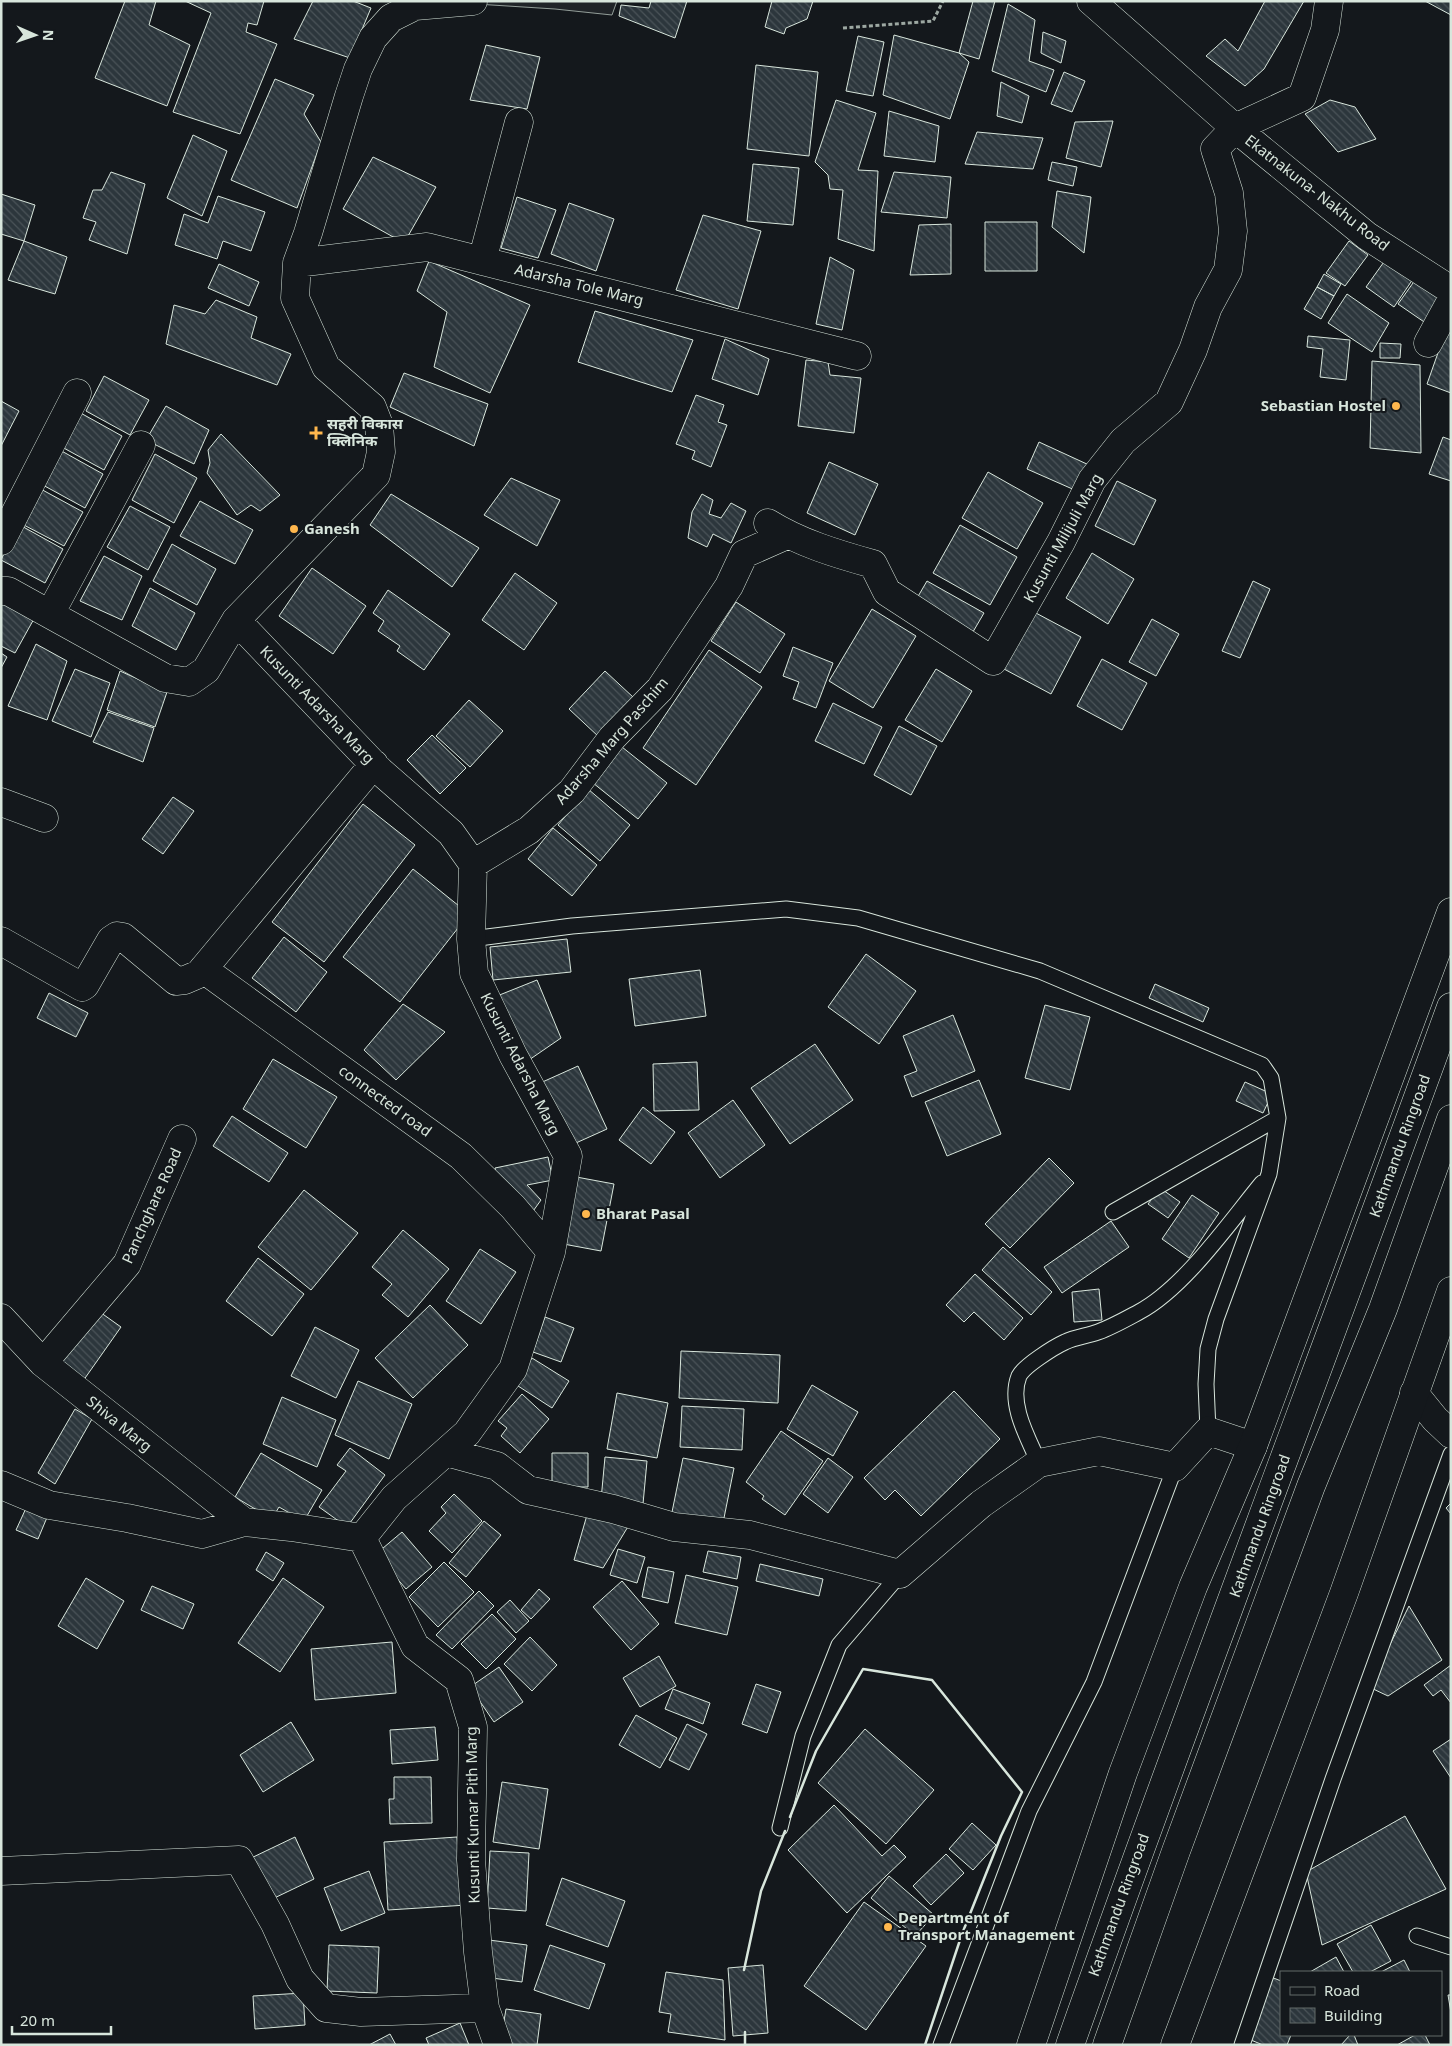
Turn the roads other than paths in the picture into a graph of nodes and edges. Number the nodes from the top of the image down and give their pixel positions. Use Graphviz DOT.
graph roads {
  1 [pos="473,1"];
  2 [pos="1091,1"];
  3 [pos="1329,1"];
  4 [pos="520,122"];
  5 [pos="1235,128"];
  6 [pos="482,261"];
  7 [pos="297,263"];
  8 [pos="1451,290"];
  9 [pos="1451,301"];
  10 [pos="1428,343"];
  11 [pos="857,356"];
  12 [pos="77,394"];
  13 [pos="141,445"];
  14 [pos="1,541"];
  15 [pos="1,591"];
  16 [pos="50,614"];
  17 [pos="236,620"];
  18 [pos="993,661"];
  19 [pos="374,764"];
  20 [pos="1,802"];
  21 [pos="44,818"];
  22 [pos="473,864"];
  23 [pos="1451,912"];
  24 [pos="471,938"];
  25 [pos="1,942"];
  26 [pos="202,969"];
  27 [pos="1451,1007"];
  28 [pos="1278,1118"];
  29 [pos="1451,1119"];
  30 [pos="182,1139"];
  31 [pos="1269,1174"];
  32 [pos="1113,1212"];
  33 [pos="551,1252"];
  34 [pos="1451,1291"];
  35 [pos="1,1318"];
  36 [pos="43,1363"];
  37 [pos="1414,1393"];
  38 [pos="1208,1431"];
  39 [pos="1451,1434"];
  40 [pos="1253,1446"];
  41 [pos="446,1452"];
  42 [pos="1451,1454"];
  43 [pos="1039,1463"];
  44 [pos="1175,1467"];
  45 [pos="1,1485"];
  46 [pos="244,1522"];
  47 [pos="362,1538"];
  48 [pos="900,1574"];
  49 [pos="780,1828"];
  50 [pos="1,1872"];
  51 [pos="1417,1936"];
  52 [pos="1451,1947"];
  53 [pos="486,2008"];
  54 [pos="498,2045"];
  55 [pos="941,2045"];
  56 [pos="1031,2045"];
  57 [pos="1070,2045"];
  58 [pos="1106,2045"];
  59 [pos="1175,2045"];
  60 [pos="1242,2045"];
  1 -- 7 [label="main road"];
  2 -- 5 [label="main road, Ekatnakuna- Nakhu Road"];
  3 -- 5 [label="main road"];
  4 -- 6 [label="main road"];
  5 -- 8 [label="main road, Ekatnakuna- Nakhu Road"];
  5 -- 18 [label="main road, Kusunti Milijuli Marg"];
  6 -- 7 [label="main road, Adarsha Tole Marg"];
  6 -- 11 [label="main road, Adarsha Tole Marg"];
  7 -- 17 [label="main road"];
  9 -- 10 [label="main road"];
  12 -- 14 [label="main road"];
  13 -- 16 [label="main road"];
  15 -- 16 [label="main road"];
  16 -- 17 [label="main road"];
  17 -- 19 [label="main road, Kusunti Adarsha Marg"];
  18 -- 22 [label="main road, Adarsha Marg Paschim"];
  19 -- 22 [label="main road, Kusunti Adarsha Marg"];
  19 -- 26 [label="main road"];
  20 -- 21 [label="main road"];
  22 -- 24 [label="main road, Kusunti Adarsha Marg"];
  23 -- 40 [label="main road"];
  24 -- 28 [label="lane"];
  24 -- 33 [label="main road, Kusunti Adarsha Marg"];
  25 -- 26 [label="main road"];
  26 -- 33 [label="main road, connected road"];
  27 -- 57 [label="main road, Kathmandu Ringroad"];
  28 -- 31 [label="lane"];
  28 -- 32 [label="lane"];
  29 -- 58 [label="main road"];
  30 -- 36 [label="main road, Panchghare Road"];
  31 -- 38 [label="lane"];
  31 -- 43 [label="lane"];
  33 -- 41 [label="main road, Kusunti Adarsha Marg"];
  34 -- 37 [label="main road"];
  35 -- 36 [label="main road, Shiva Marg"];
  36 -- 46 [label="main road, Shiva Marg"];
  37 -- 39 [label="main road"];
  37 -- 59 [label="main road"];
  38 -- 40 [label="main road"];
  38 -- 44 [label="main road"];
  40 -- 56 [label="main road"];
  41 -- 47 [label="main road, Kusunti Adarsha Marg"];
  41 -- 48 [label="main road"];
  42 -- 60 [label="lane"];
  43 -- 44 [label="main road"];
  43 -- 48 [label="main road"];
  44 -- 55 [label="lane"];
  45 -- 46 [label="main road"];
  46 -- 47 [label="main road"];
  47 -- 53 [label="main road, Kusunti Kumar Pith Marg"];
  48 -- 49 [label="lane"];
  50 -- 53 [label="main road"];
  51 -- 52 [label="lane"];
  53 -- 54 [label="main road, Kusunti Kumar Pith Marg"];
}
